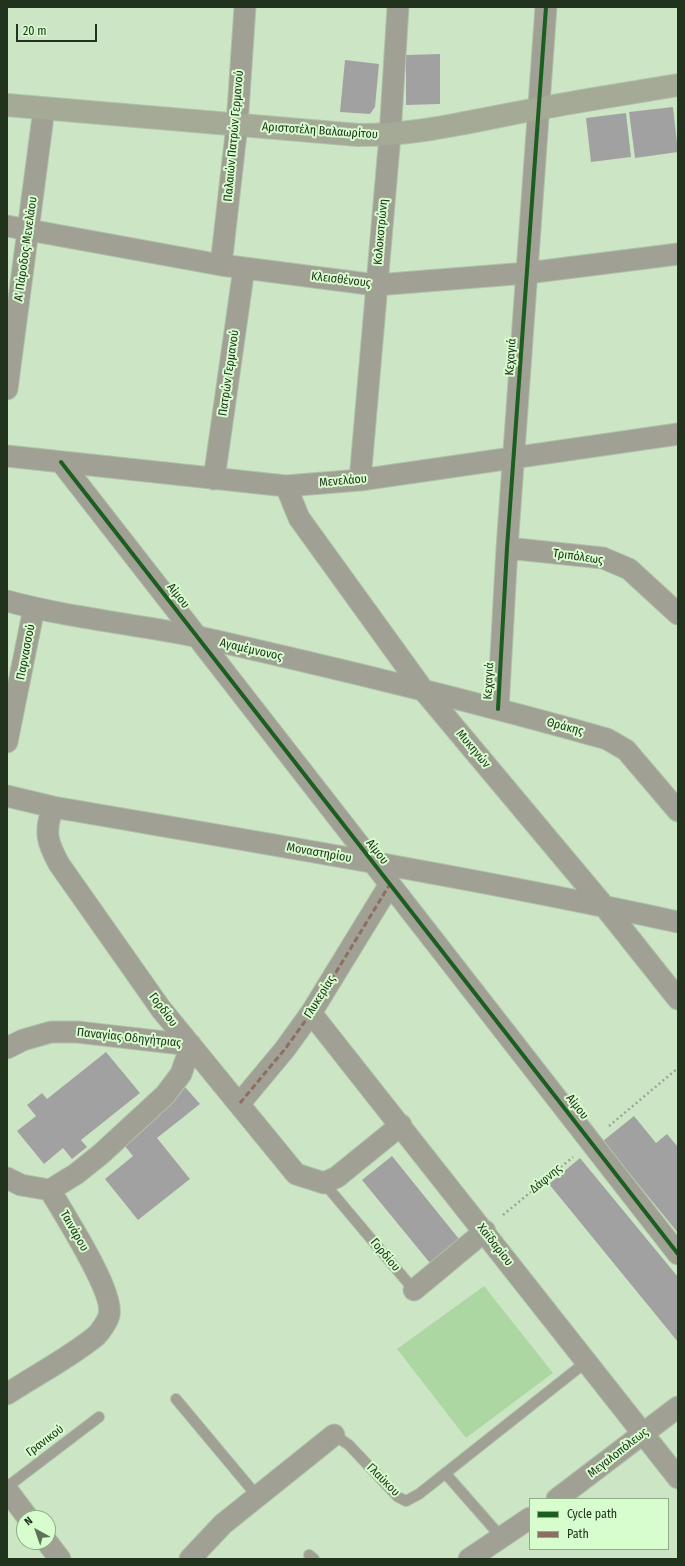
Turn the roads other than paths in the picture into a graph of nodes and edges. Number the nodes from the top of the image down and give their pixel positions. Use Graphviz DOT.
graph roads {
  1 [pos="245,7"];
  2 [pos="398,7"];
  3 [pos="546,7"];
  4 [pos="678,85"];
  5 [pos="7,105"];
  6 [pos="538,108"];
  7 [pos="44,109"];
  8 [pos="237,125"];
  9 [pos="390,135"];
  10 [pos="7,226"];
  11 [pos="29,230"];
  12 [pos="678,254"];
  13 [pos="221,265"];
  14 [pos="244,268"];
  15 [pos="527,272"];
  16 [pos="376,285"];
  17 [pos="7,389"];
  18 [pos="678,434"];
  19 [pos="7,456"];
  20 [pos="514,458"];
  21 [pos="61,462"];
  22 [pos="214,479"];
  23 [pos="360,480"];
  24 [pos="286,486"];
  25 [pos="507,548"];
  26 [pos="7,601"];
  27 [pos="34,608"];
  28 [pos="678,614"];
  29 [pos="197,637"];
  30 [pos="424,690"];
  31 [pos="498,710"];
  32 [pos="7,742"];
  33 [pos="7,796"];
  34 [pos="53,807"];
  35 [pos="678,811"];
  36 [pos="372,862"];
  37 [pos="390,884"];
  38 [pos="604,906"];
  39 [pos="678,922"];
  40 [pos="678,999"];
  41 [pos="311,1013"];
  42 [pos="191,1045"];
  43 [pos="7,1048"];
  44 [pos="240,1103"];
  45 [pos="401,1125"];
  46 [pos="7,1178"];
  47 [pos="324,1183"];
  48 [pos="50,1190"];
  49 [pos="485,1231"];
  50 [pos="678,1254"];
  51 [pos="414,1290"];
  52 [pos="586,1362"];
  53 [pos="7,1394"];
  54 [pos="176,1399"];
  55 [pos="678,1407"];
  56 [pos="99,1417"];
  57 [pos="334,1434"];
  58 [pos="643,1434"];
  59 [pos="445,1473"];
  60 [pos="678,1478"];
  61 [pos="7,1488"];
  62 [pos="257,1496"];
  63 [pos="558,1498"];
  64 [pos="22,1510"];
  65 [pos="529,1519"];
  66 [pos="502,1538"];
  67 [pos="53,1550"];
  68 [pos="60,1559"];
  69 [pos="190,1559"];
  70 [pos="469,1559"];
  1 -- 8 [label="street, Παλαιών Πατρών Γερμανού"];
  2 -- 9 [label="street, Κολοκοτρώνη"];
  3 -- 6 [label="street, Κεχαγιά"];
  4 -- 6 [label="street, Αριστοτέλη Βαλαωρίτου"];
  5 -- 7 [label="street, Αριστοτέλη Βαλαωρίτου"];
  6 -- 9 [label="street, Αριστοτέλη Βαλαωρίτου"];
  6 -- 15 [label="street, Κεχαγιά"];
  7 -- 8 [label="street, Αριστοτέλη Βαλαωρίτου"];
  7 -- 11 [label="street, Α' Πάροδος Μενελάου"];
  8 -- 9 [label="street, Αριστοτέλη Βαλαωρίτου"];
  8 -- 13 [label="street, Παλαιών Πατρών Γερμανού"];
  9 -- 16 [label="street, Κολοκοτρώνη"];
  10 -- 11 [label="street, Κλεισθένους"];
  11 -- 13 [label="street, Κλεισθένους"];
  11 -- 17 [label="street, Α' Πάροδος Μενελάου"];
  12 -- 15 [label="street, Κλεισθένους"];
  13 -- 14 [label="street, Κλεισθένους"];
  14 -- 16 [label="street, Κλεισθένους"];
  14 -- 22 [label="street, Πατρών Γερμανού"];
  15 -- 16 [label="street, Κλεισθένους"];
  15 -- 20 [label="street, Κεχαγιά"];
  16 -- 23 [label="street, Κολοκοτρώνη"];
  18 -- 20 [label="street, Μενελάου"];
  19 -- 21 [label="street, Μενελάου"];
  20 -- 23 [label="street, Μενελάου"];
  20 -- 25 [label="street, Κεχαγιά"];
  21 -- 22 [label="street, Μενελάου"];
  21 -- 29 [label="street, Αίμου"];
  22 -- 24 [label="street, Μενελάου"];
  23 -- 24 [label="street, Μενελάου"];
  24 -- 30 [label="street, Μυκηνών"];
  25 -- 28 [label="street, Τριπόλεως"];
  25 -- 31 [label="street, Κεχαγιά"];
  26 -- 27 [label="street, Αγαμέμνονος"];
  27 -- 29 [label="street, Αγαμέμνονος"];
  27 -- 32 [label="street, Παρνασσού"];
  29 -- 30 [label="street, Αγαμέμνονος"];
  29 -- 36 [label="street, Αίμου"];
  30 -- 31 [label="street, Θράκης"];
  30 -- 38 [label="street, Μυκηνών"];
  31 -- 35 [label="street, Θράκης"];
  33 -- 34 [label="street, Μοναστηρίου"];
  34 -- 36 [label="street, Μοναστηρίου"];
  34 -- 42 [label="street, Γορδίου"];
  36 -- 37 [label="street, Αίμου"];
  36 -- 38 [label="street, Μοναστηρίου"];
  37 -- 41 [label="street, Γλυκερίας"];
  37 -- 50 [label="street, Αίμου"];
  38 -- 39 [label="street, Μοναστηρίου"];
  38 -- 40 [label="street, Μυκηνών"];
  41 -- 44 [label="street, Γλυκερίας"];
  41 -- 45 [label="street, Χαϊδαρίου"];
  42 -- 43 [label="street, Παναγίας Οδηγήτριας"];
  42 -- 44 [label="street, Γορδίου"];
  42 -- 48 [label="street, Παναγίας Οδηγήτριας"];
  44 -- 47 [label="street, Γορδίου"];
  45 -- 47 [label="street"];
  45 -- 49 [label="street, Χαϊδαρίου"];
  46 -- 48 [label="street"];
  47 -- 51 [label="lane, Γορδίου"];
  48 -- 53 [label="street, Ταινάρου"];
  49 -- 51 [label="street"];
  49 -- 52 [label="street, Χαϊδαρίου"];
  52 -- 58 [label="street, Χαϊδαρίου"];
  52 -- 59 [label="lane, Γλαύκου"];
  54 -- 62 [label="lane"];
  55 -- 58 [label="street, Μεγαλοπόλεως"];
  56 -- 61 [label="lane, Γρανικού"];
  57 -- 59 [label="lane, Γλαύκου"];
  57 -- 62 [label="street, Γλαύκου"];
  58 -- 60 [label="street, Χαϊδαρίου"];
  58 -- 63 [label="street, Μεγαλοπόλεως"];
  59 -- 66 [label="lane"];
  61 -- 64 [label="street"];
  62 -- 69 [label="street, Γλαύκου"];
  65 -- 66 [label="street"];
  66 -- 70 [label="street"];
  67 -- 68 [label="street"];
}
